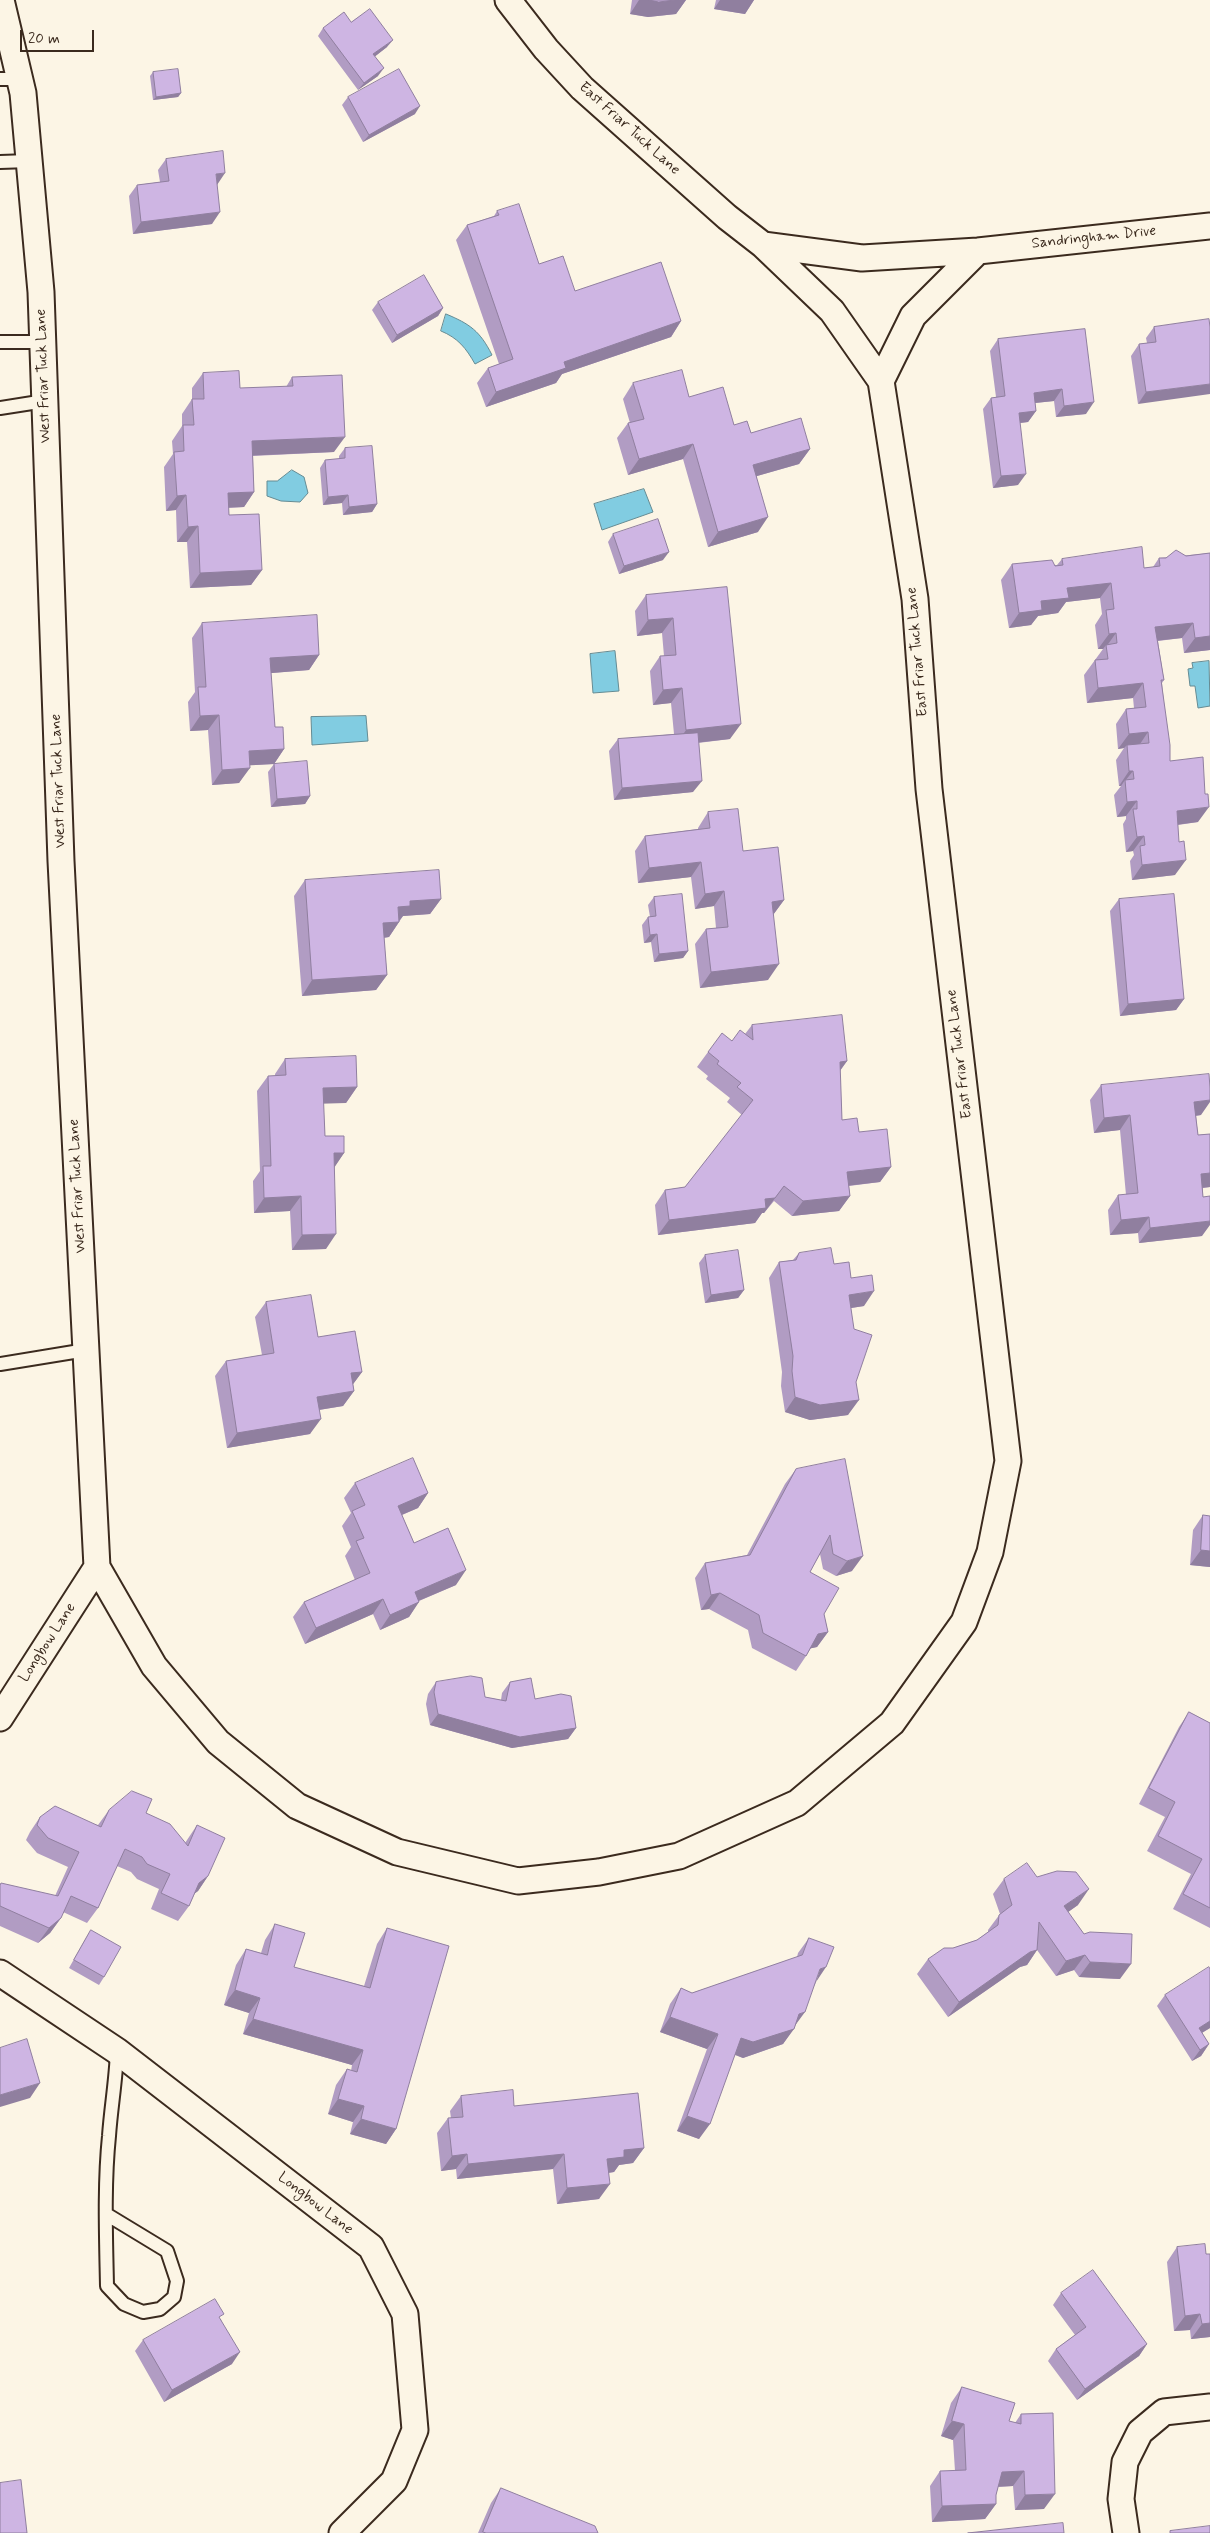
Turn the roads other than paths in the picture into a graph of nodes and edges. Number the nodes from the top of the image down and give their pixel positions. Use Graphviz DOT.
graph roads {
  1 [pos="1,0"];
  2 [pos="508,0"];
  3 [pos="10,79"];
  4 [pos="29,161"];
  5 [pos="0,162"];
  6 [pos="1210,226"];
  7 [pos="763,245"];
  8 [pos="978,251"];
  9 [pos="0,342"];
  10 [pos="43,342"];
  11 [pos="881,381"];
  12 [pos="45,401"];
  13 [pos="0,408"];
  14 [pos="86,1350"];
  15 [pos="0,1364"];
  16 [pos="97,1567"];
  17 [pos="0,1718"];
  18 [pos="766,1817"];
  19 [pos="0,1973"];
  20 [pos="117,2051"];
  21 [pos="106,2214"];
  22 [pos="1210,2407"];
  23 [pos="342,2533"];
  24 [pos="1126,2533"];
  1 -- 3 [label="street, West Friar Tuck Lane"];
  2 -- 7 [label="street, East Friar Tuck Lane"];
  3 -- 4 [label="street, West Friar Tuck Lane"];
  4 -- 5 [label="lane"];
  4 -- 10 [label="street, West Friar Tuck Lane"];
  6 -- 8 [label="street, Sandringham Drive"];
  7 -- 8 [label="street, Sandringham Drive"];
  7 -- 11 [label="street, East Friar Tuck Lane"];
  8 -- 11 [label="street"];
  9 -- 10 [label="lane"];
  10 -- 12 [label="street, West Friar Tuck Lane"];
  11 -- 18 [label="street, East Friar Tuck Lane"];
  12 -- 13 [label="lane"];
  12 -- 14 [label="street, West Friar Tuck Lane"];
  14 -- 15 [label="lane"];
  14 -- 16 [label="street, West Friar Tuck Lane"];
  16 -- 17 [label="street, Longbow Lane"];
  16 -- 18 [label="street, West Friar Tuck Lane"];
  19 -- 20 [label="street, Longbow Lane"];
  20 -- 21 [label="lane"];
  20 -- 23 [label="street, Longbow Lane"];
  21 -- 21 [label="lane"];
  22 -- 24 [label="street"];
}
